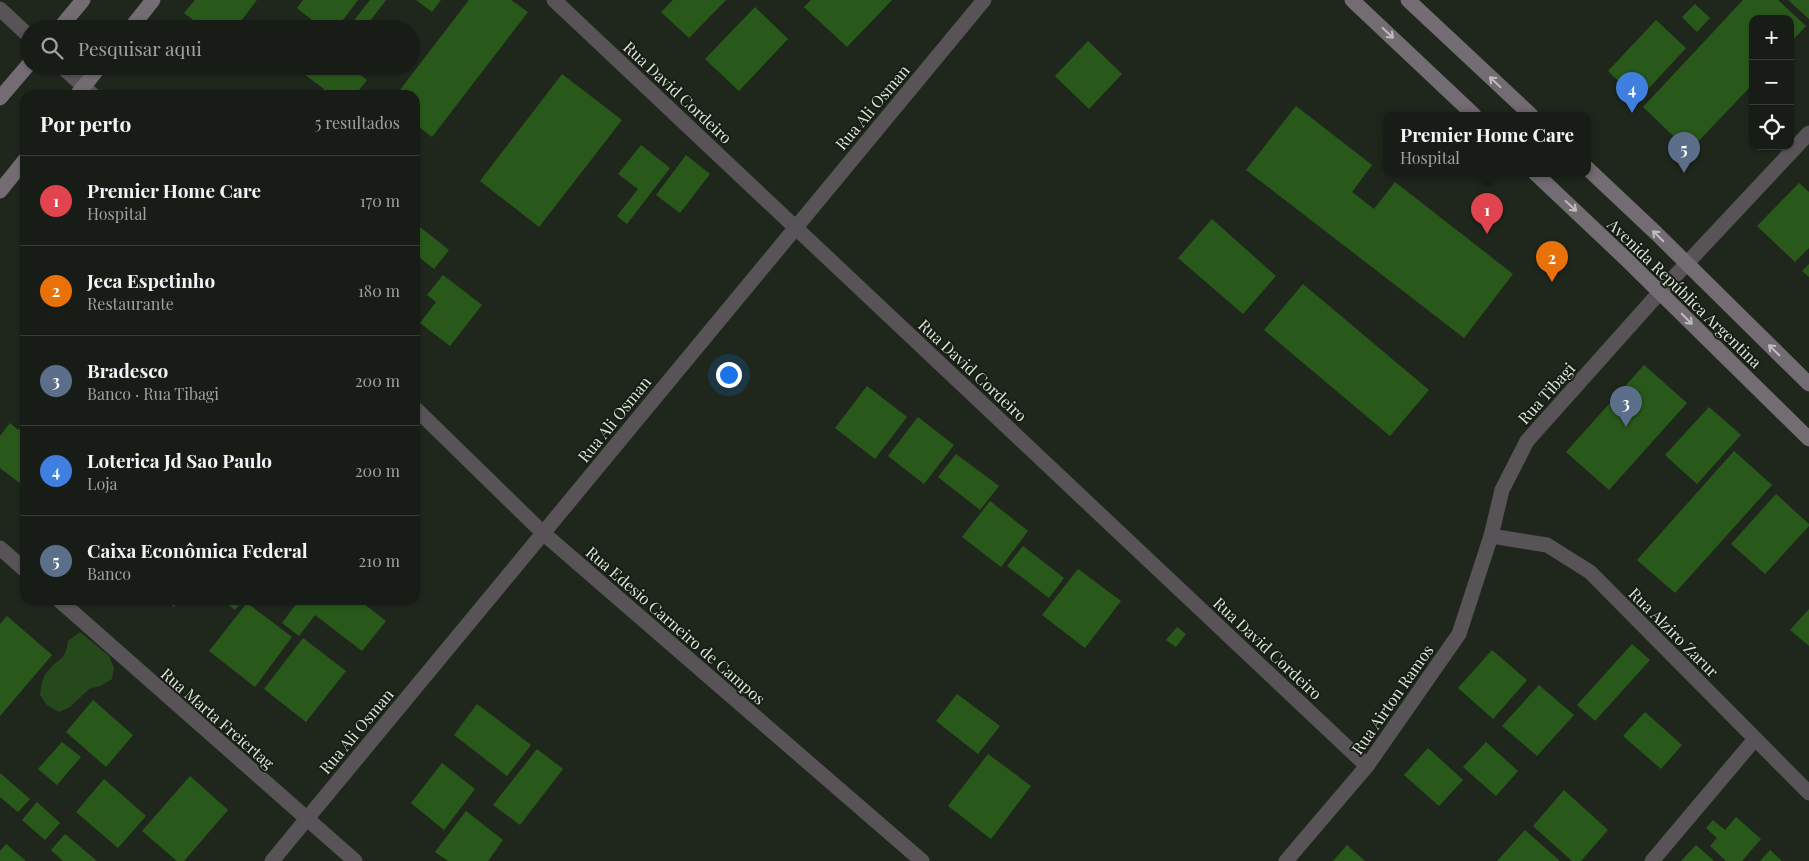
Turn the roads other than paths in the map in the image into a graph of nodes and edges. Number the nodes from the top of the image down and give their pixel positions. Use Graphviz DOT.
graph roads {
  1 [pos="83,0"];
  2 [pos="153,0"];
  3 [pos="554,0"];
  4 [pos="984,0"];
  5 [pos="1352,0"];
  6 [pos="1408,0"];
  7 [pos="0,9"];
  8 [pos="66,20"];
  9 [pos="137,20"];
  10 [pos="20,28"];
  11 [pos="20,75"];
  12 [pos="69,75"];
  13 [pos="95,75"];
  14 [pos="83,90"];
  15 [pos="86,90"];
  16 [pos="0,98"];
  17 [pos="1471,112"];
  18 [pos="1527,112"];
  19 [pos="1809,133"];
  20 [pos="20,166"];
  21 [pos="1591,172"];
  22 [pos="1539,177"];
  23 [pos="0,191"];
  24 [pos="795,226"];
  25 [pos="1686,264"];
  26 [pos="1660,292"];
  27 [pos="1809,384"];
  28 [pos="420,413"];
  29 [pos="1809,439"];
  30 [pos="543,533"];
  31 [pos="1491,536"];
  32 [pos="0,548"];
  33 [pos="20,566"];
  34 [pos="65,605"];
  35 [pos="1755,739"];
  36 [pos="1368,766"];
  37 [pos="1809,793"];
  38 [pos="307,819"];
  39 [pos="272,861"];
  40 [pos="356,861"];
  41 [pos="922,861"];
  42 [pos="1286,861"];
  43 [pos="1652,861"];
  1 -- 8 [label="main road"];
  2 -- 9 [label="main road"];
  3 -- 24 [label="street, Rua David Cordeiro"];
  4 -- 24 [label="street, Rua Ali Osman"];
  5 -- 17 [label="main road, one-way"];
  18 -- 6 [label="main road, one-way"];
  7 -- 10 [label="street"];
  11 -- 16 [label="main road"];
  12 -- 14 [label="street"];
  13 -- 15 [label="main road"];
  19 -- 25 [label="street"];
  20 -- 23 [label="main road"];
  25 -- 21 [label="main road, Avenida República Argentina, one-way"];
  22 -- 26 [label="main road, Avenida República Argentina, one-way"];
  24 -- 30 [label="street, Rua Ali Osman"];
  24 -- 36 [label="street, Rua David Cordeiro"];
  25 -- 26 [label="street, Rua Tibagi"];
  27 -- 25 [label="main road, Avenida República Argentina, one-way"];
  26 -- 29 [label="main road, Avenida República Argentina, one-way"];
  26 -- 31 [label="street, Rua Tibagi"];
  28 -- 30 [label="street, Rua Edesio Carneiro de Campos"];
  30 -- 38 [label="street, Rua Ali Osman"];
  30 -- 41 [label="street, Rua Edesio Carneiro de Campos"];
  31 -- 35 [label="street, Rua Alziro Zarur"];
  31 -- 36 [label="street, Rua Airton Ramos"];
  32 -- 33 [label="street"];
  34 -- 38 [label="street, Rua Marta Freiertag"];
  35 -- 37 [label="street, Rua Alziro Zarur"];
  35 -- 43 [label="street"];
  36 -- 42 [label="street, Rua Airton Ramos"];
  38 -- 39 [label="street, Rua Ali Osman"];
  38 -- 40 [label="street, Rua Marta Freiertag"];
}
